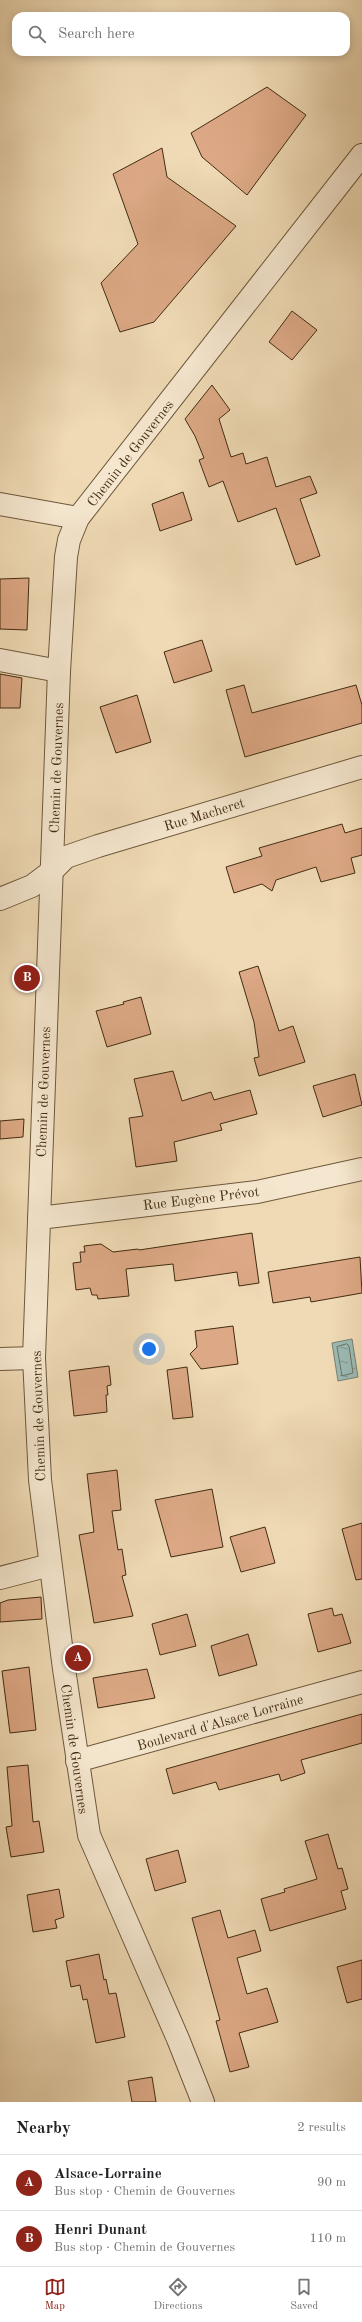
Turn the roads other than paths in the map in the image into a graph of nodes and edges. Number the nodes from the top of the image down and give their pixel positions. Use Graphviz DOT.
graph roads {
  1 [pos="362,155"];
  2 [pos="0,504"];
  3 [pos="78,518"];
  4 [pos="0,660"];
  5 [pos="59,671"];
  6 [pos="362,767"];
  7 [pos="52,871"];
  8 [pos="0,899"];
  9 [pos="362,1169"];
  10 [pos="39,1218"];
  11 [pos="0,1358"];
  12 [pos="34,1358"];
  13 [pos="50,1565"];
  14 [pos="0,1578"];
  15 [pos="362,1682"];
  16 [pos="77,1761"];
  17 [pos="203,2102"];
  1 -- 3 [label="street, Chemin de Gouvernes"];
  2 -- 3 [label="street"];
  3 -- 5 [label="street, Chemin de Gouvernes"];
  4 -- 5 [label="street"];
  5 -- 7 [label="street, Chemin de Gouvernes"];
  6 -- 7 [label="street, Rue Macheret"];
  7 -- 8 [label="street, Rue Macheret"];
  7 -- 10 [label="street, Chemin de Gouvernes"];
  9 -- 10 [label="street, Rue Eugène Prévot"];
  10 -- 12 [label="street, Chemin de Gouvernes"];
  11 -- 12 [label="street"];
  12 -- 13 [label="street, Chemin de Gouvernes"];
  13 -- 14 [label="street"];
  13 -- 16 [label="street, Chemin de Gouvernes"];
  15 -- 16 [label="street, Boulevard d'Alsace Lorraine"];
  16 -- 17 [label="street, Chemin de Gouvernes"];
}
